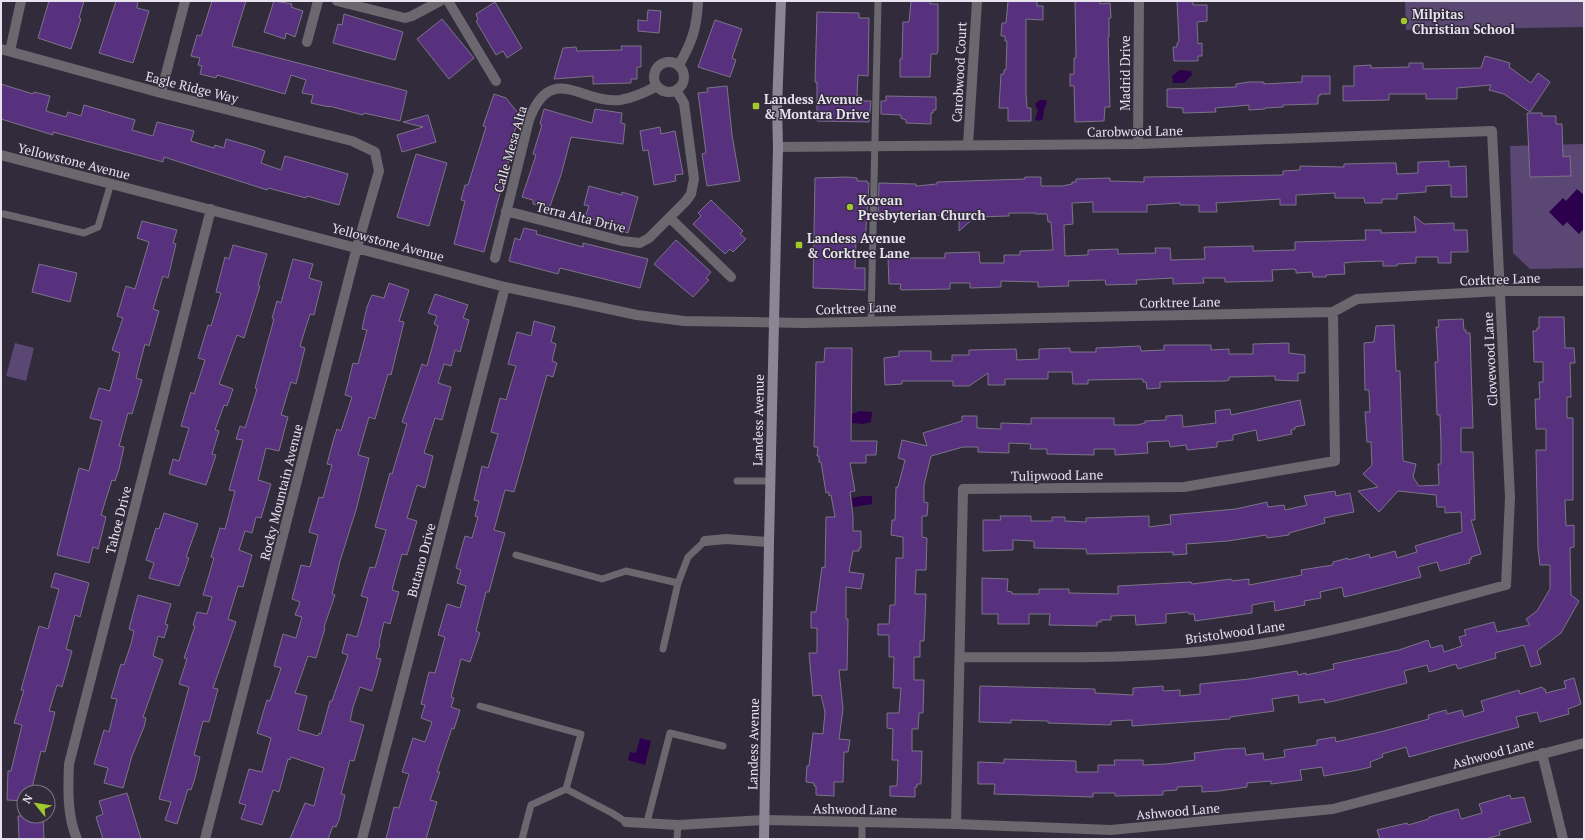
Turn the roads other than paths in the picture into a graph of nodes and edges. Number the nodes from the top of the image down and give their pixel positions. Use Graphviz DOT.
graph roads {
  1 [pos="21,1"];
  2 [pos="185,1"];
  3 [pos="318,1"];
  4 [pos="337,1"];
  5 [pos="440,1"];
  6 [pos="448,1"];
  7 [pos="698,1"];
  8 [pos="781,1"];
  9 [pos="878,1"];
  10 [pos="977,1"];
  11 [pos="1139,1"];
  12 [pos="306,42"];
  13 [pos="6,50"];
  14 [pos="679,65"];
  15 [pos="496,81"];
  16 [pos="657,86"];
  17 [pos="676,90"];
  18 [pos="160,93"];
  19 [pos="1492,131"];
  20 [pos="1138,144"];
  21 [pos="874,146"];
  22 [pos="968,146"];
  23 [pos="778,147"];
  24 [pos="375,152"];
  25 [pos="1,155"];
  26 [pos="111,183"];
  27 [pos="212,209"];
  28 [pos="506,211"];
  29 [pos="4,214"];
  30 [pos="670,218"];
  31 [pos="357,247"];
  32 [pos="495,258"];
  33 [pos="731,277"];
  34 [pos="505,287"];
  35 [pos="1584,291"];
  36 [pos="1500,292"];
  37 [pos="1333,312"];
  38 [pos="871,320"];
  39 [pos="773,322"];
  40 [pos="737,480"];
  41 [pos="770,481"];
  42 [pos="705,541"];
  43 [pos="768,542"];
  44 [pos="516,555"];
  45 [pos="678,583"];
  46 [pos="1506,585"];
  47 [pos="663,648"];
  48 [pos="960,657"];
  49 [pos="480,706"];
  50 [pos="1584,743"];
  51 [pos="723,746"];
  52 [pos="1542,753"];
  53 [pos="566,789"];
  54 [pos="765,820"];
  55 [pos="626,822"];
  56 [pos="647,822"];
  57 [pos="862,822"];
  58 [pos="956,824"];
  59 [pos="678,825"];
  60 [pos="77,839"];
  61 [pos="205,839"];
  62 [pos="362,839"];
  63 [pos="522,839"];
  64 [pos="677,839"];
  65 [pos="764,839"];
  66 [pos="862,839"];
  67 [pos="1563,839"];
  1 -- 13 [label="street"];
  2 -- 18 [label="street"];
  3 -- 12 [label="street"];
  4 -- 5 [label="street"];
  6 -- 15 [label="street"];
  7 -- 14 [label="street"];
  8 -- 23 [label="main road, Landess Avenue"];
  9 -- 21 [label="lane"];
  10 -- 22 [label="street, Carobwood Court"];
  11 -- 20 [label="street, Madrid Drive"];
  13 -- 18 [label="street, Eagle Ridge Way"];
  14 -- 16 [label="street"];
  14 -- 17 [label="street"];
  16 -- 17 [label="street"];
  16 -- 28 [label="street, Calle Mesa Alta"];
  17 -- 30 [label="street, Terra Alta Drive"];
  18 -- 24 [label="street, Eagle Ridge Way"];
  19 -- 20 [label="street, Carobwood Lane"];
  19 -- 36 [label="street, Clovewood Lane"];
  20 -- 22 [label="street, Carobwood Lane"];
  21 -- 22 [label="street, Carobwood Lane"];
  21 -- 23 [label="street, Carobwood Lane"];
  21 -- 38 [label="lane"];
  23 -- 39 [label="main road, Landess Avenue"];
  24 -- 31 [label="street, Rocky Mountain Avenue"];
  25 -- 26 [label="street, Yellowstone Avenue"];
  26 -- 27 [label="street, Yellowstone Avenue"];
  26 -- 29 [label="lane"];
  27 -- 31 [label="street, Yellowstone Avenue"];
  27 -- 60 [label="street, Tahoe Drive"];
  28 -- 30 [label="street, Terra Alta Drive"];
  28 -- 32 [label="street, Calle Mesa Alta"];
  30 -- 33 [label="street"];
  31 -- 34 [label="street, Yellowstone Avenue"];
  31 -- 61 [label="street, Rocky Mountain Avenue"];
  34 -- 39 [label="street, Yellowstone Avenue"];
  34 -- 62 [label="street, Butano Drive"];
  35 -- 36 [label="street, Corktree Lane"];
  36 -- 37 [label="street, Corktree Lane"];
  36 -- 46 [label="street, Clovewood Lane"];
  37 -- 38 [label="street, Corktree Lane"];
  37 -- 48 [label="street, Tulipwood Lane"];
  38 -- 39 [label="street, Corktree Lane"];
  39 -- 41 [label="main road, Landess Avenue"];
  40 -- 41 [label="lane"];
  41 -- 43 [label="main road, Landess Avenue"];
  42 -- 43 [label="street"];
  42 -- 45 [label="lane"];
  43 -- 54 [label="main road, Landess Avenue"];
  44 -- 45 [label="lane"];
  45 -- 47 [label="lane"];
  46 -- 48 [label="street, Bristolwood Lane"];
  48 -- 58 [label="street, Tulipwood Lane"];
  49 -- 53 [label="lane"];
  50 -- 52 [label="street, Ashwood Lane"];
  51 -- 56 [label="lane"];
  52 -- 58 [label="street, Ashwood Lane"];
  52 -- 67 [label="street"];
  53 -- 55 [label="lane"];
  53 -- 63 [label="lane"];
  54 -- 57 [label="street, Ashwood Lane"];
  54 -- 59 [label="street, Ashwood Lane"];
  54 -- 65 [label="main road, Landess Avenue"];
  55 -- 56 [label="street, Ashwood Lane"];
  56 -- 59 [label="street, Ashwood Lane"];
  57 -- 58 [label="street, Ashwood Lane"];
  57 -- 66 [label="lane"];
  59 -- 64 [label="lane"];
}
